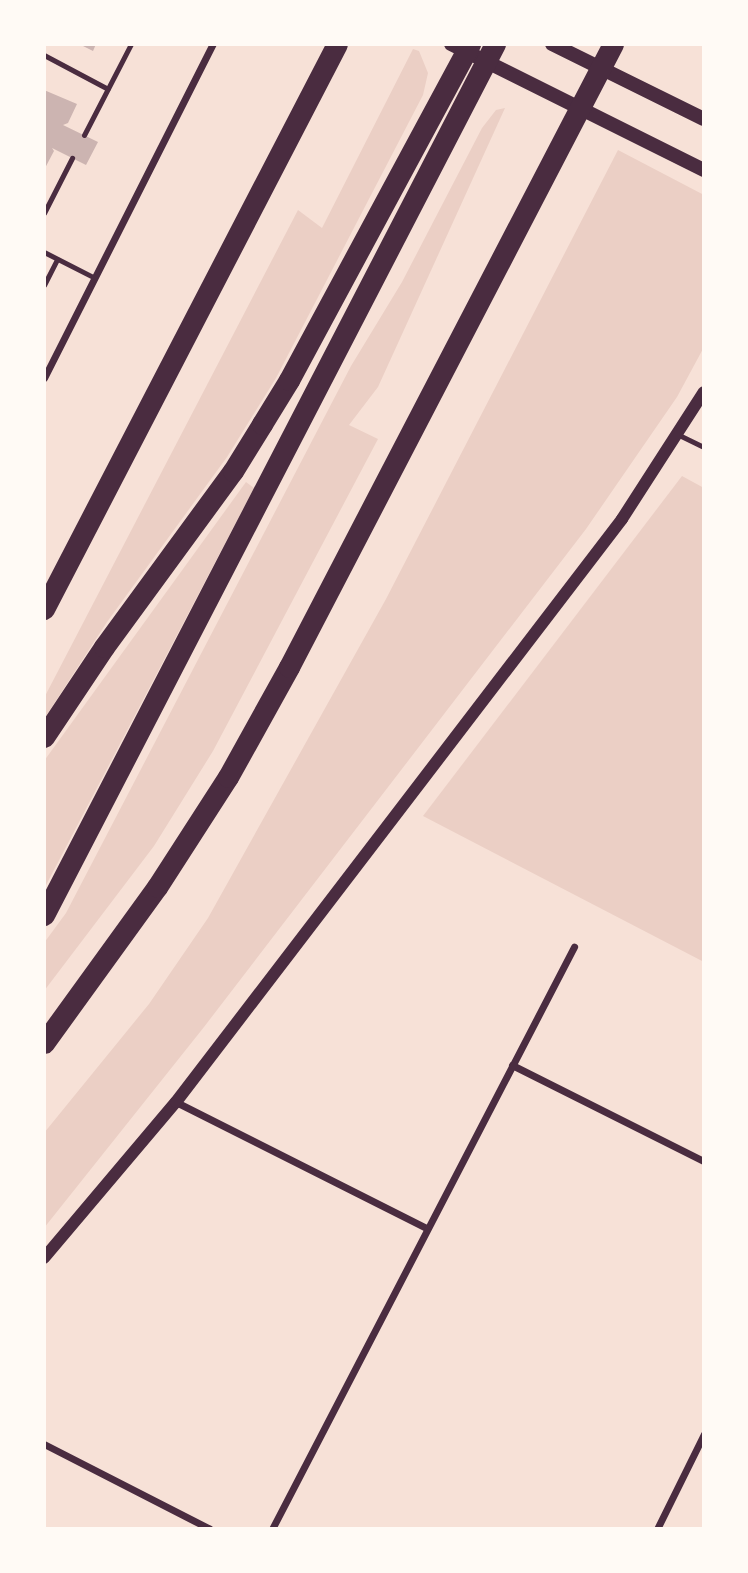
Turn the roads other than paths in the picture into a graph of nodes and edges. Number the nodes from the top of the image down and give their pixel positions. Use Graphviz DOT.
graph roads {
  1 [pos="131,44"];
  2 [pos="213,44"];
  3 [pos="337,44"];
  4 [pos="613,44"];
  5 [pos="557,46"];
  6 [pos="473,49"];
  7 [pos="44,55"];
  8 [pos="108,89"];
  9 [pos="704,119"];
  10 [pos="84,135"];
  11 [pos="72,158"];
  12 [pos="704,170"];
  13 [pos="44,213"];
  14 [pos="44,252"];
  15 [pos="57,259"];
  16 [pos="95,278"];
  17 [pos="44,285"];
  18 [pos="44,378"];
  19 [pos="704,392"];
  20 [pos="679,435"];
  21 [pos="704,447"];
  22 [pos="44,609"];
  23 [pos="44,737"];
  24 [pos="44,915"];
  25 [pos="573,947"];
  26 [pos="44,1043"];
  27 [pos="512,1065"];
  28 [pos="176,1102"];
  29 [pos="704,1161"];
  30 [pos="427,1228"];
  31 [pos="44,1258"];
  32 [pos="704,1434"];
  33 [pos="44,1444"];
  34 [pos="210,1529"];
  35 [pos="272,1529"];
  36 [pos="657,1529"];
  1 -- 8 [label="lane"];
  2 -- 16 [label="street"];
  3 -- 22 [label="highway"];
  4 -- 26 [label="highway"];
  5 -- 9 [label="main road"];
  6 -- 12 [label="main road"];
  6 -- 23 [label="highway"];
  6 -- 24 [label="highway"];
  7 -- 8 [label="lane"];
  8 -- 10 [label="lane"];
  11 -- 13 [label="lane"];
  14 -- 15 [label="lane"];
  15 -- 16 [label="lane"];
  15 -- 17 [label="lane"];
  16 -- 18 [label="street"];
  19 -- 20 [label="street"];
  20 -- 21 [label="lane"];
  20 -- 28 [label="street"];
  25 -- 27 [label="street"];
  27 -- 29 [label="street"];
  27 -- 30 [label="street"];
  28 -- 30 [label="street"];
  28 -- 31 [label="street"];
  30 -- 35 [label="street"];
  32 -- 36 [label="street"];
  33 -- 34 [label="street"];
}
